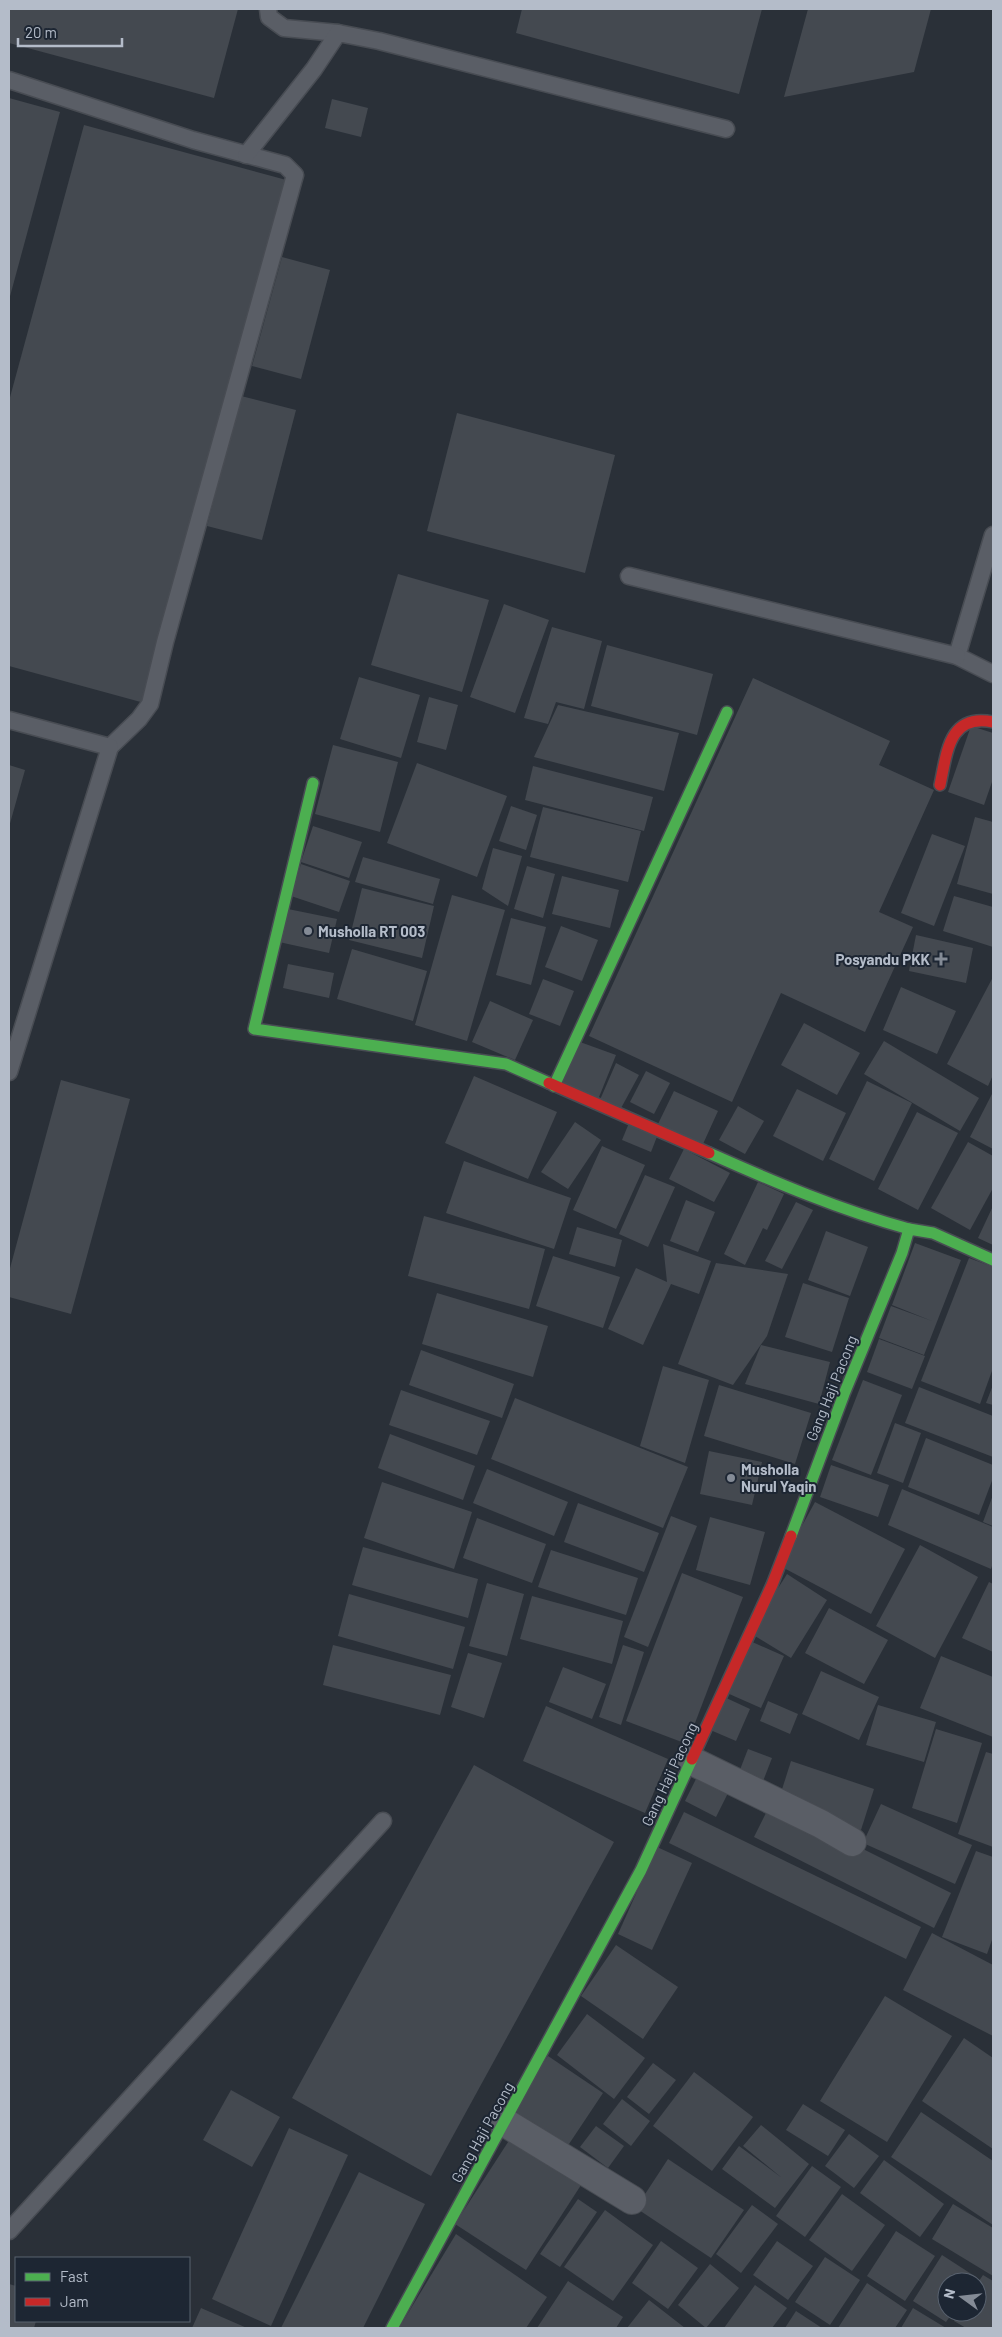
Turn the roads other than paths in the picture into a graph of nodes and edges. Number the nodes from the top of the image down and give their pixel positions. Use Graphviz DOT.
graph roads {
  1 [pos="268,9"];
  2 [pos="338,33"];
  3 [pos="9,80"];
  4 [pos="726,129"];
  5 [pos="246,155"];
  6 [pos="993,535"];
  7 [pos="629,576"];
  8 [pos="957,656"];
  9 [pos="993,674"];
  10 [pos="727,712"];
  11 [pos="9,720"];
  12 [pos="993,722"];
  13 [pos="110,747"];
  14 [pos="313,783"];
  15 [pos="940,785"];
  16 [pos="9,1072"];
  17 [pos="554,1086"];
  18 [pos="909,1229"];
  19 [pos="993,1260"];
  20 [pos="692,1761"];
  21 [pos="383,1821"];
  22 [pos="852,1842"];
  23 [pos="504,2122"];
  24 [pos="632,2200"];
  25 [pos="9,2231"];
  26 [pos="392,2328"];
  1 -- 2 [label="lane"];
  2 -- 4 [label="lane"];
  2 -- 5 [label="lane"];
  3 -- 5 [label="lane"];
  5 -- 13 [label="lane"];
  6 -- 8 [label="lane"];
  7 -- 8 [label="lane"];
  8 -- 9 [label="lane"];
  10 -- 17 [label="street"];
  11 -- 13 [label="lane"];
  12 -- 15 [label="street"];
  13 -- 16 [label="lane"];
  14 -- 17 [label="street"];
  17 -- 18 [label="street"];
  18 -- 19 [label="street"];
  18 -- 20 [label="street, Gang Haji Pacong"];
  20 -- 22 [label="street"];
  20 -- 23 [label="street, Gang Haji Pacong"];
  21 -- 25 [label="lane"];
  23 -- 24 [label="street"];
  23 -- 26 [label="street, Gang Haji Pacong"];
}
